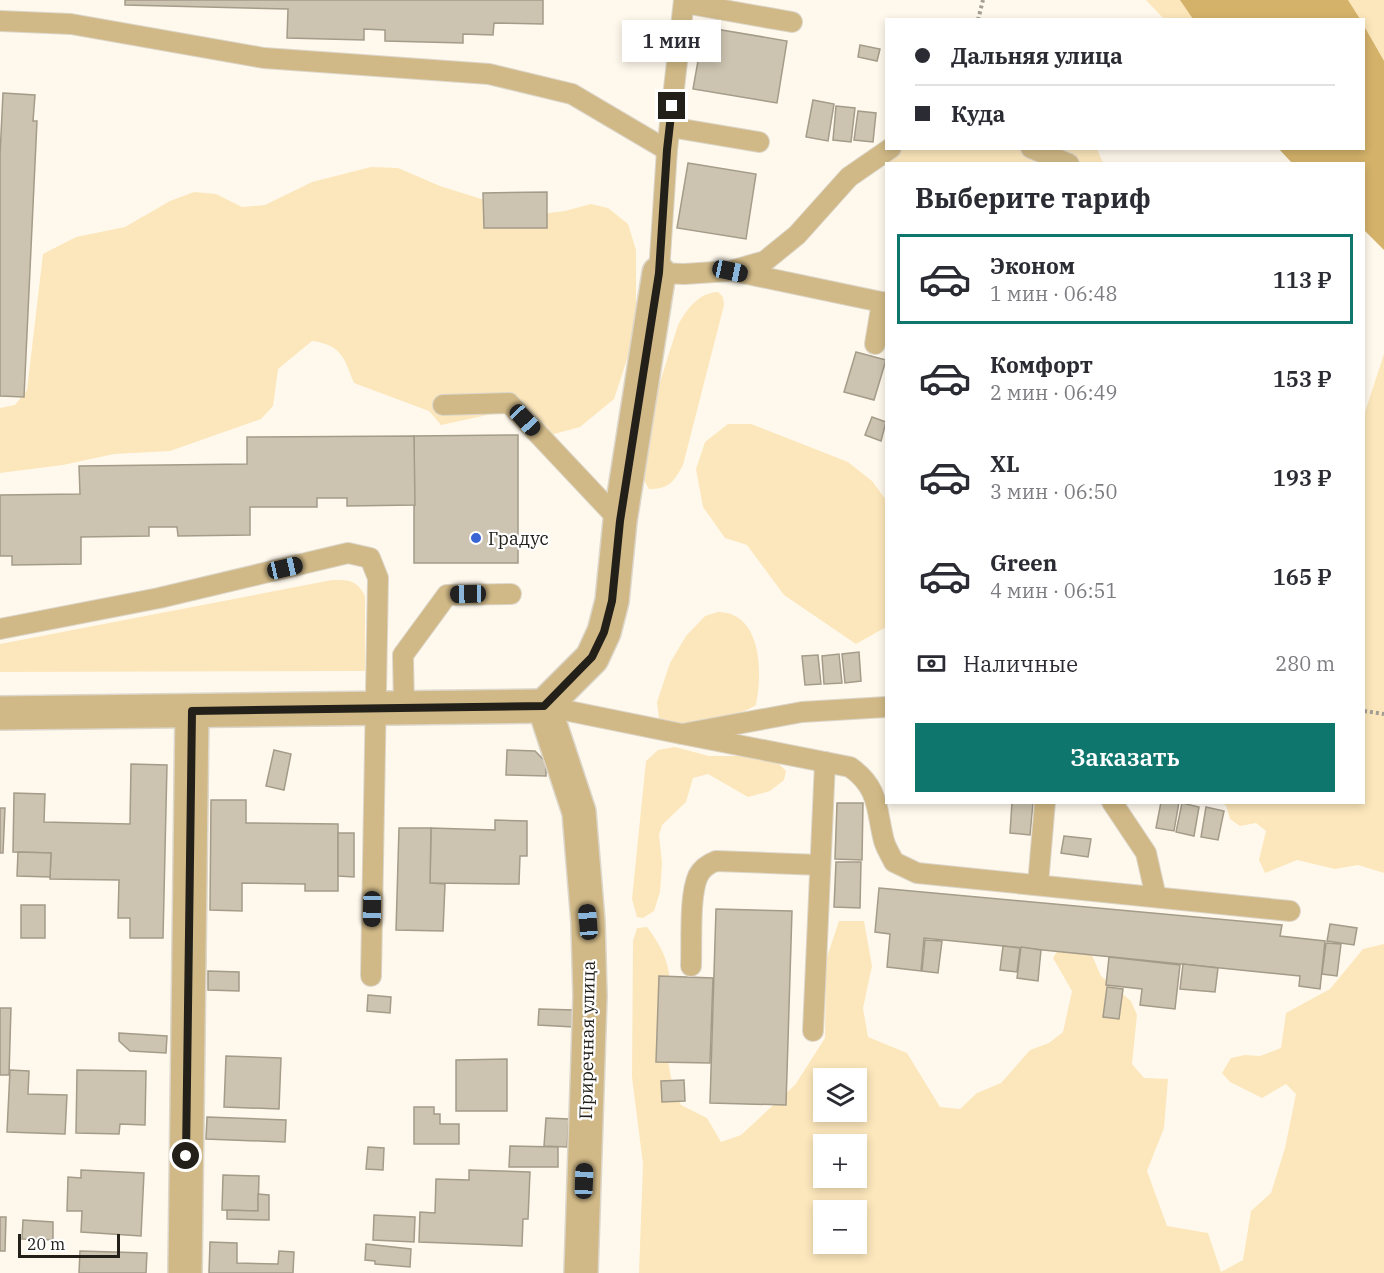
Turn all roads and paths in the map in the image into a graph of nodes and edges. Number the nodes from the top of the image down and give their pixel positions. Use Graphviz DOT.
graph roads {
  1 [pos="983,0"];
  2 [pos="684,1"];
  3 [pos="978,18"];
  4 [pos="0,21"];
  5 [pos="792,22"];
  6 [pos="670,127"];
  7 [pos="759,142"];
  8 [pos="667,150"];
  9 [pos="888,150"];
  10 [pos="1036,150"];
  11 [pos="1064,162"];
  12 [pos="730,271"];
  13 [pos="659,273"];
  14 [pos="884,303"];
  15 [pos="875,344"];
  16 [pos="443,405"];
  17 [pos="620,521"];
  18 [pos="511,594"];
  19 [pos="0,629"];
  20 [pos="544,706"];
  21 [pos="885,707"];
  22 [pos="389,708"];
  23 [pos="192,711"];
  24 [pos="1365,711"];
  25 [pos="0,713"];
  26 [pos="1384,714"];
  27 [pos="682,734"];
  28 [pos="825,762"];
  29 [pos="1045,804"];
  30 [pos="1113,804"];
  31 [pos="820,865"];
  32 [pos="1038,884"];
  33 [pos="1156,897"];
  34 [pos="1290,911"];
  35 [pos="692,966"];
  36 [pos="371,976"];
  37 [pos="813,1031"];
  38 [pos="185,1273"];
  39 [pos="581,1273"];
  1 -- 3 [label="path"];
  2 -- 5 [label="lane"];
  2 -- 6 [label="lane"];
  4 -- 8 [label="lane"];
  6 -- 7 [label="lane"];
  6 -- 8 [label="lane"];
  8 -- 13 [label="lane"];
  9 -- 12 [label="lane"];
  10 -- 11 [label="lane"];
  12 -- 13 [label="lane"];
  12 -- 14 [label="lane"];
  13 -- 17 [label="street"];
  14 -- 15 [label="lane"];
  16 -- 17 [label="lane"];
  17 -- 20 [label="street"];
  18 -- 22 [label="lane"];
  19 -- 22 [label="lane"];
  20 -- 22 [label="street"];
  20 -- 27 [label="lane"];
  20 -- 39 [label="street, Приречная улица"];
  21 -- 27 [label="lane"];
  22 -- 23 [label="street"];
  22 -- 36 [label="lane"];
  23 -- 25 [label="street"];
  23 -- 38 [label="street"];
  24 -- 26 [label="path"];
  27 -- 28 [label="lane"];
  28 -- 31 [label="lane"];
  28 -- 32 [label="lane"];
  29 -- 32 [label="lane"];
  30 -- 33 [label="lane"];
  31 -- 35 [label="lane"];
  31 -- 37 [label="lane"];
  32 -- 33 [label="lane"];
  33 -- 34 [label="lane"];
}
